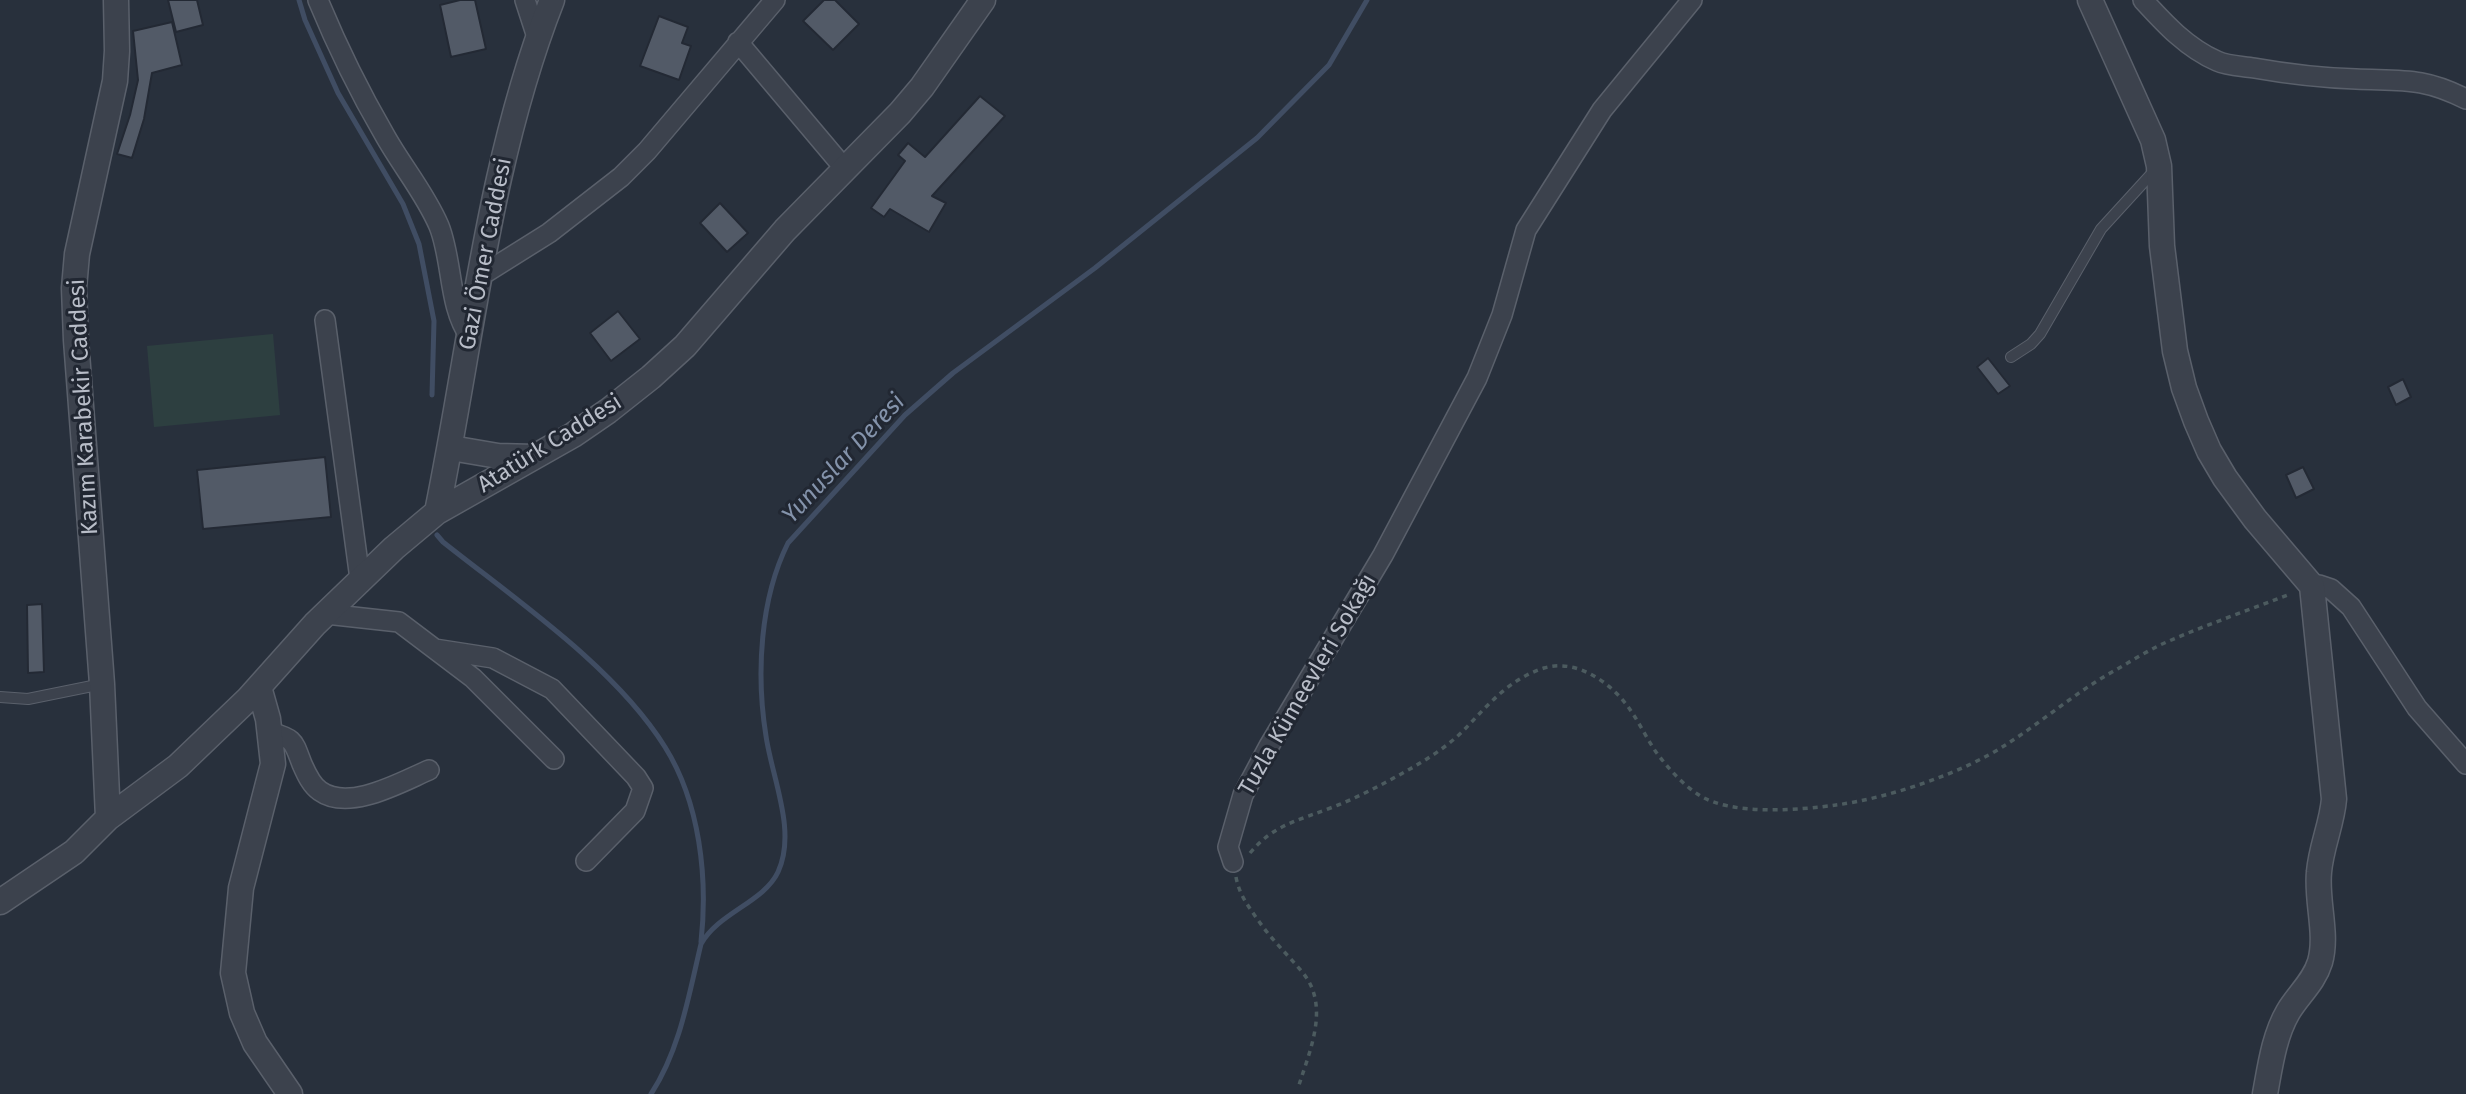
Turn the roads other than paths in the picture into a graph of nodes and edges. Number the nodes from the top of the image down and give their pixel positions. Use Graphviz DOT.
graph roads {
  1 [pos="116,0"];
  2 [pos="318,0"];
  3 [pos="525,0"];
  4 [pos="552,0"];
  5 [pos="775,0"];
  6 [pos="983,0"];
  7 [pos="1692,0"];
  8 [pos="2090,0"];
  9 [pos="2143,0"];
  10 [pos="537,37"];
  11 [pos="738,42"];
  12 [pos="2466,99"];
  13 [pos="2159,166"];
  14 [pos="845,169"];
  15 [pos="482,275"];
  16 [pos="325,320"];
  17 [pos="470,337"];
  18 [pos="2011,357"];
  19 [pos="451,448"];
  20 [pos="534,457"];
  21 [pos="437,512"];
  22 [pos="360,579"];
  23 [pos="2312,586"];
  24 [pos="326,614"];
  25 [pos="436,649"];
  26 [pos="102,684"];
  27 [pos="258,687"];
  28 [pos="0,698"];
  29 [pos="270,732"];
  30 [pos="554,759"];
  31 [pos="2466,764"];
  32 [pos="429,770"];
  33 [pos="108,818"];
  34 [pos="586,861"];
  35 [pos="1233,862"];
  36 [pos="0,902"];
  37 [pos="290,1094"];
  38 [pos="2265,1094"];
  1 -- 26 [label="street, Kazım Karabekir Caddesi"];
  2 -- 17 [label="street"];
  3 -- 10 [label="street"];
  4 -- 10 [label="street, Gazi Ömer Caddesi"];
  5 -- 11 [label="street"];
  6 -- 14 [label="street, Atatürk Caddesi"];
  7 -- 35 [label="street, Tuzla Kümeevleri Sokağı"];
  8 -- 13 [label="street"];
  9 -- 12 [label="street"];
  10 -- 15 [label="street, Gazi Ömer Caddesi"];
  11 -- 14 [label="street"];
  11 -- 15 [label="street"];
  13 -- 18 [label="lane"];
  13 -- 23 [label="street"];
  14 -- 20 [label="street, Atatürk Caddesi"];
  15 -- 17 [label="street, Gazi Ömer Caddesi"];
  16 -- 22 [label="street"];
  17 -- 19 [label="street, Gazi Ömer Caddesi"];
  19 -- 20 [label="street"];
  19 -- 21 [label="street, Gazi Ömer Caddesi"];
  20 -- 21 [label="street, Atatürk Caddesi"];
  21 -- 22 [label="street, Atatürk Caddesi"];
  22 -- 24 [label="street, Atatürk Caddesi"];
  23 -- 31 [label="street"];
  23 -- 38 [label="street"];
  24 -- 25 [label="street"];
  24 -- 27 [label="street, Atatürk Caddesi"];
  25 -- 30 [label="street"];
  25 -- 34 [label="street"];
  26 -- 28 [label="lane"];
  26 -- 33 [label="street, Kazım Karabekir Caddesi"];
  27 -- 29 [label="street"];
  27 -- 33 [label="street, Atatürk Caddesi"];
  29 -- 32 [label="street"];
  29 -- 37 [label="street"];
  33 -- 36 [label="street, Atatürk Caddesi"];
}
